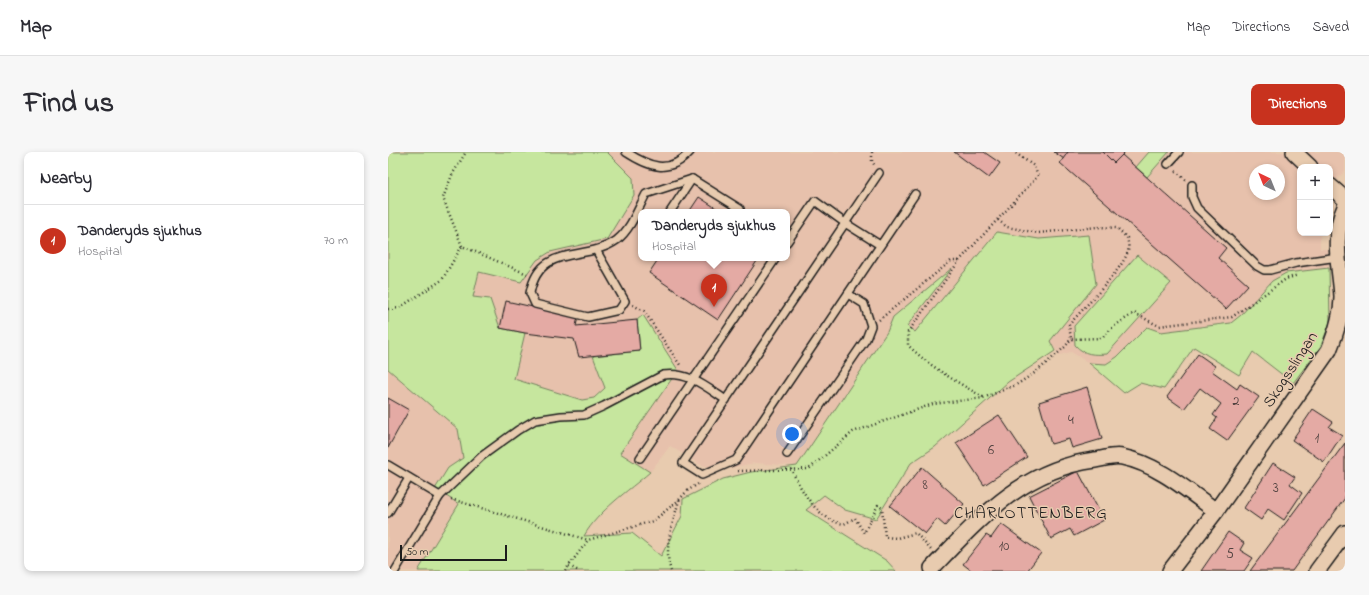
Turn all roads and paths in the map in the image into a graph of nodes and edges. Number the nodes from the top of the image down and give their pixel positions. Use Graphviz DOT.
graph roads {
  1 [pos="466,152"];
  2 [pos="626,152"];
  3 [pos="690,152"];
  4 [pos="1014,152"];
  5 [pos="1179,152"];
  6 [pos="1294,152"];
  7 [pos="1168,164"];
  8 [pos="1307,164"];
  9 [pos="879,173"];
  10 [pos="692,179"];
  11 [pos="1192,185"];
  12 [pos="1333,189"];
  13 [pos="915,194"];
  14 [pos="1345,199"];
  15 [pos="1345,207"];
  16 [pos="638,209"];
  17 [pos="672,209"];
  18 [pos="740,209"];
  19 [pos="638,210"];
  20 [pos="998,220"];
  21 [pos="845,223"];
  22 [pos="790,238"];
  23 [pos="880,245"];
  24 [pos="462,246"];
  25 [pos="596,250"];
  26 [pos="1338,257"];
  27 [pos="774,261"];
  28 [pos="960,261"];
  29 [pos="1299,274"];
  30 [pos="535,278"];
  31 [pos="848,294"];
  32 [pos="625,301"];
  33 [pos="388,309"];
  34 [pos="871,326"];
  35 [pos="1070,339"];
  36 [pos="694,379"];
  37 [pos="983,398"];
  38 [pos="726,400"];
  39 [pos="787,454"];
  40 [pos="640,458"];
  41 [pos="388,465"];
  42 [pos="791,468"];
  43 [pos="730,473"];
  44 [pos="409,478"];
  45 [pos="703,482"];
  46 [pos="440,496"];
  47 [pos="679,500"];
  48 [pos="1216,511"];
  49 [pos="388,513"];
  50 [pos="1345,533"];
  51 [pos="588,540"];
  52 [pos="936,564"];
  53 [pos="569,566"];
  54 [pos="395,571"];
  55 [pos="565,571"];
  56 [pos="579,571"];
  57 [pos="671,571"];
  58 [pos="1170,571"];
  59 [pos="1317,571"];
  1 -- 24 [label="path"];
  2 -- 3 [label="lane"];
  4 -- 20 [label="path"];
  5 -- 7 [label="lane"];
  6 -- 8 [label="street"];
  7 -- 11 [label="path"];
  9 -- 21 [label="lane"];
  10 -- 16 [label="lane"];
  10 -- 17 [label="lane"];
  10 -- 18 [label="lane"];
  11 -- 26 [label="lane"];
  12 -- 14 [label="street"];
  13 -- 23 [label="lane"];
  15 -- 26 [label="street, Skogsslingan"];
  19 -- 25 [label="lane"];
  20 -- 28 [label="path"];
  20 -- 35 [label="path"];
  21 -- 22 [label="lane"];
  21 -- 23 [label="lane"];
  21 -- 38 [label="lane"];
  23 -- 31 [label="lane"];
  24 -- 30 [label="path"];
  24 -- 33 [label="path"];
  25 -- 30 [label="lane"];
  25 -- 32 [label="lane"];
  26 -- 48 [label="street, Skogsslingan"];
  27 -- 36 [label="lane"];
  28 -- 34 [label="path"];
  28 -- 37 [label="path"];
  29 -- 35 [label="path"];
  30 -- 32 [label="lane"];
  31 -- 34 [label="lane"];
  31 -- 38 [label="lane"];
  32 -- 36 [label="path"];
  34 -- 39 [label="lane"];
  35 -- 37 [label="path"];
  36 -- 38 [label="lane"];
  36 -- 40 [label="lane"];
  36 -- 46 [label="lane"];
  37 -- 42 [label="path"];
  41 -- 44 [label="lane"];
  42 -- 43 [label="path"];
  42 -- 52 [label="path"];
  44 -- 46 [label="lane"];
  44 -- 49 [label="lane"];
  45 -- 47 [label="path"];
  46 -- 51 [label="path"];
  46 -- 54 [label="lane"];
  47 -- 51 [label="path"];
  47 -- 57 [label="path"];
  48 -- 52 [label="street"];
  48 -- 58 [label="street, Skogsslingan"];
  50 -- 59 [label="street"];
  51 -- 53 [label="path"];
  53 -- 55 [label="path"];
  53 -- 56 [label="path"];
}
